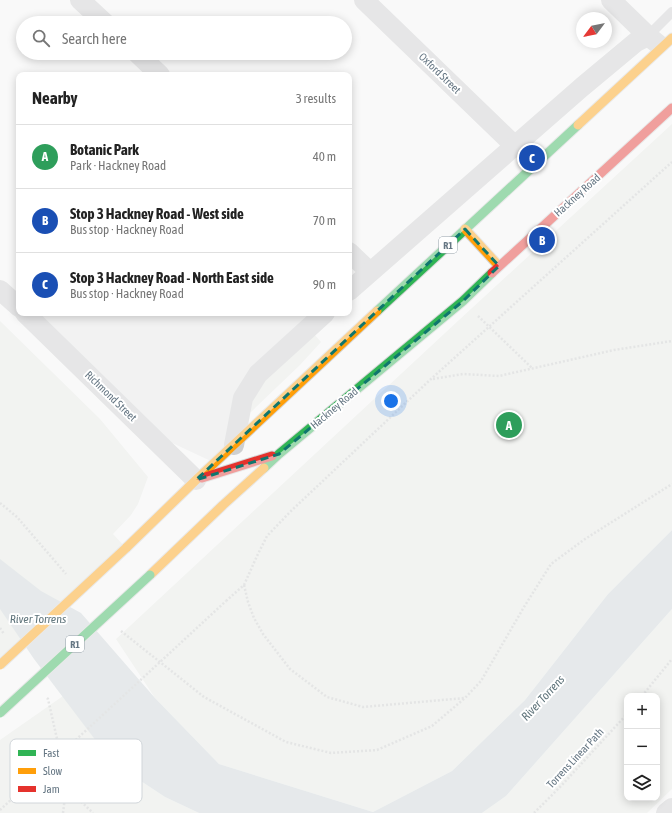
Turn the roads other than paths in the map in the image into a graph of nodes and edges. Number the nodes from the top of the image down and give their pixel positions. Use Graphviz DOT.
graph roads {
  1 [pos="80,0"];
  2 [pos="364,0"];
  3 [pos="611,0"];
  4 [pos="672,12"];
  5 [pos="97,16"];
  6 [pos="660,40"];
  7 [pos="144,60"];
  8 [pos="157,72"];
  9 [pos="672,108"];
  10 [pos="515,146"];
  11 [pos="465,229"];
  12 [pos="352,255"];
  13 [pos="499,266"];
  14 [pos="370,272"];
  15 [pos="352,288"];
  16 [pos="0,290"];
  17 [pos="16,304"];
  18 [pos="28,316"];
  19 [pos="322,316"];
  20 [pos="234,445"];
  21 [pos="279,454"];
  22 [pos="196,480"];
  23 [pos="0,664"];
  24 [pos="0,713"];
  25 [pos="672,808"];
  26 [pos="666,813"];
  1 -- 5 [label="street"];
  2 -- 10 [label="street, Oxford Street"];
  3 -- 6 [label="street"];
  4 -- 6 [label="lane"];
  6 -- 10 [label="street"];
  6 -- 11 [label="highway, R1"];
  7 -- 8 [label="street"];
  9 -- 13 [label="highway, Hackney Road / R1"];
  10 -- 14 [label="street"];
  11 -- 13 [label="highway"];
  11 -- 20 [label="highway, R1"];
  12 -- 14 [label="street"];
  13 -- 21 [label="highway, Hackney Road / R1"];
  14 -- 15 [label="street"];
  16 -- 17 [label="street"];
  18 -- 22 [label="street, Richmond Street"];
  19 -- 20 [label="street"];
  20 -- 22 [label="highway, R1"];
  21 -- 22 [label="highway"];
  21 -- 24 [label="highway, Hackney Road / R1, bridge"];
  22 -- 23 [label="highway, R1, bridge"];
  25 -- 26 [label="street"];
}
